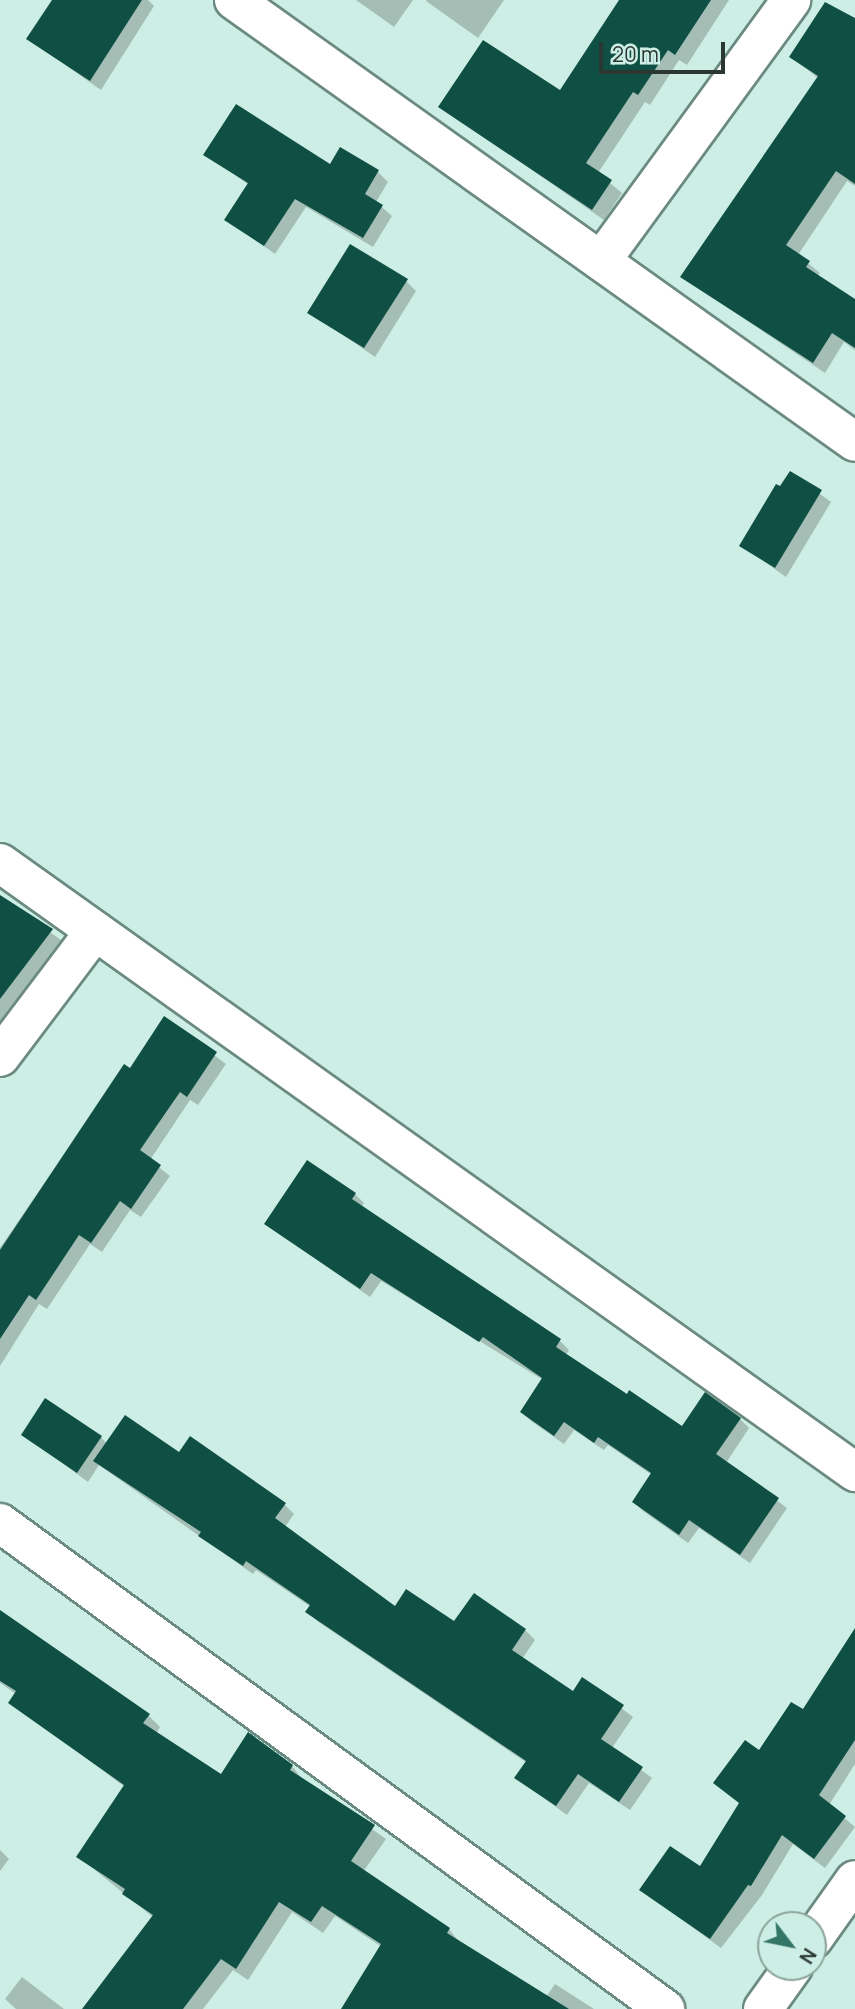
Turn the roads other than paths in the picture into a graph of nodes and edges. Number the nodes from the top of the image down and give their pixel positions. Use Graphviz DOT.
graph roads {
  1 [pos="234,0"];
  2 [pos="791,0"];
  3 [pos="601,261"];
  4 [pos="855,442"];
  5 [pos="0,863"];
  6 [pos="95,931"];
  7 [pos="0,1057"];
  8 [pos="855,1472"];
  9 [pos="0,1523"];
  10 [pos="855,1880"];
  11 [pos="827,1919"];
  12 [pos="783,1981"];
  13 [pos="665,2009"];
  14 [pos="763,2009"];
  1 -- 3 [label="street"];
  2 -- 3 [label="street"];
  3 -- 4 [label="street"];
  5 -- 6 [label="street"];
  6 -- 7 [label="street"];
  6 -- 8 [label="street"];
  9 -- 13 [label="street"];
  10 -- 11 [label="street"];
  12 -- 14 [label="street"];
}
